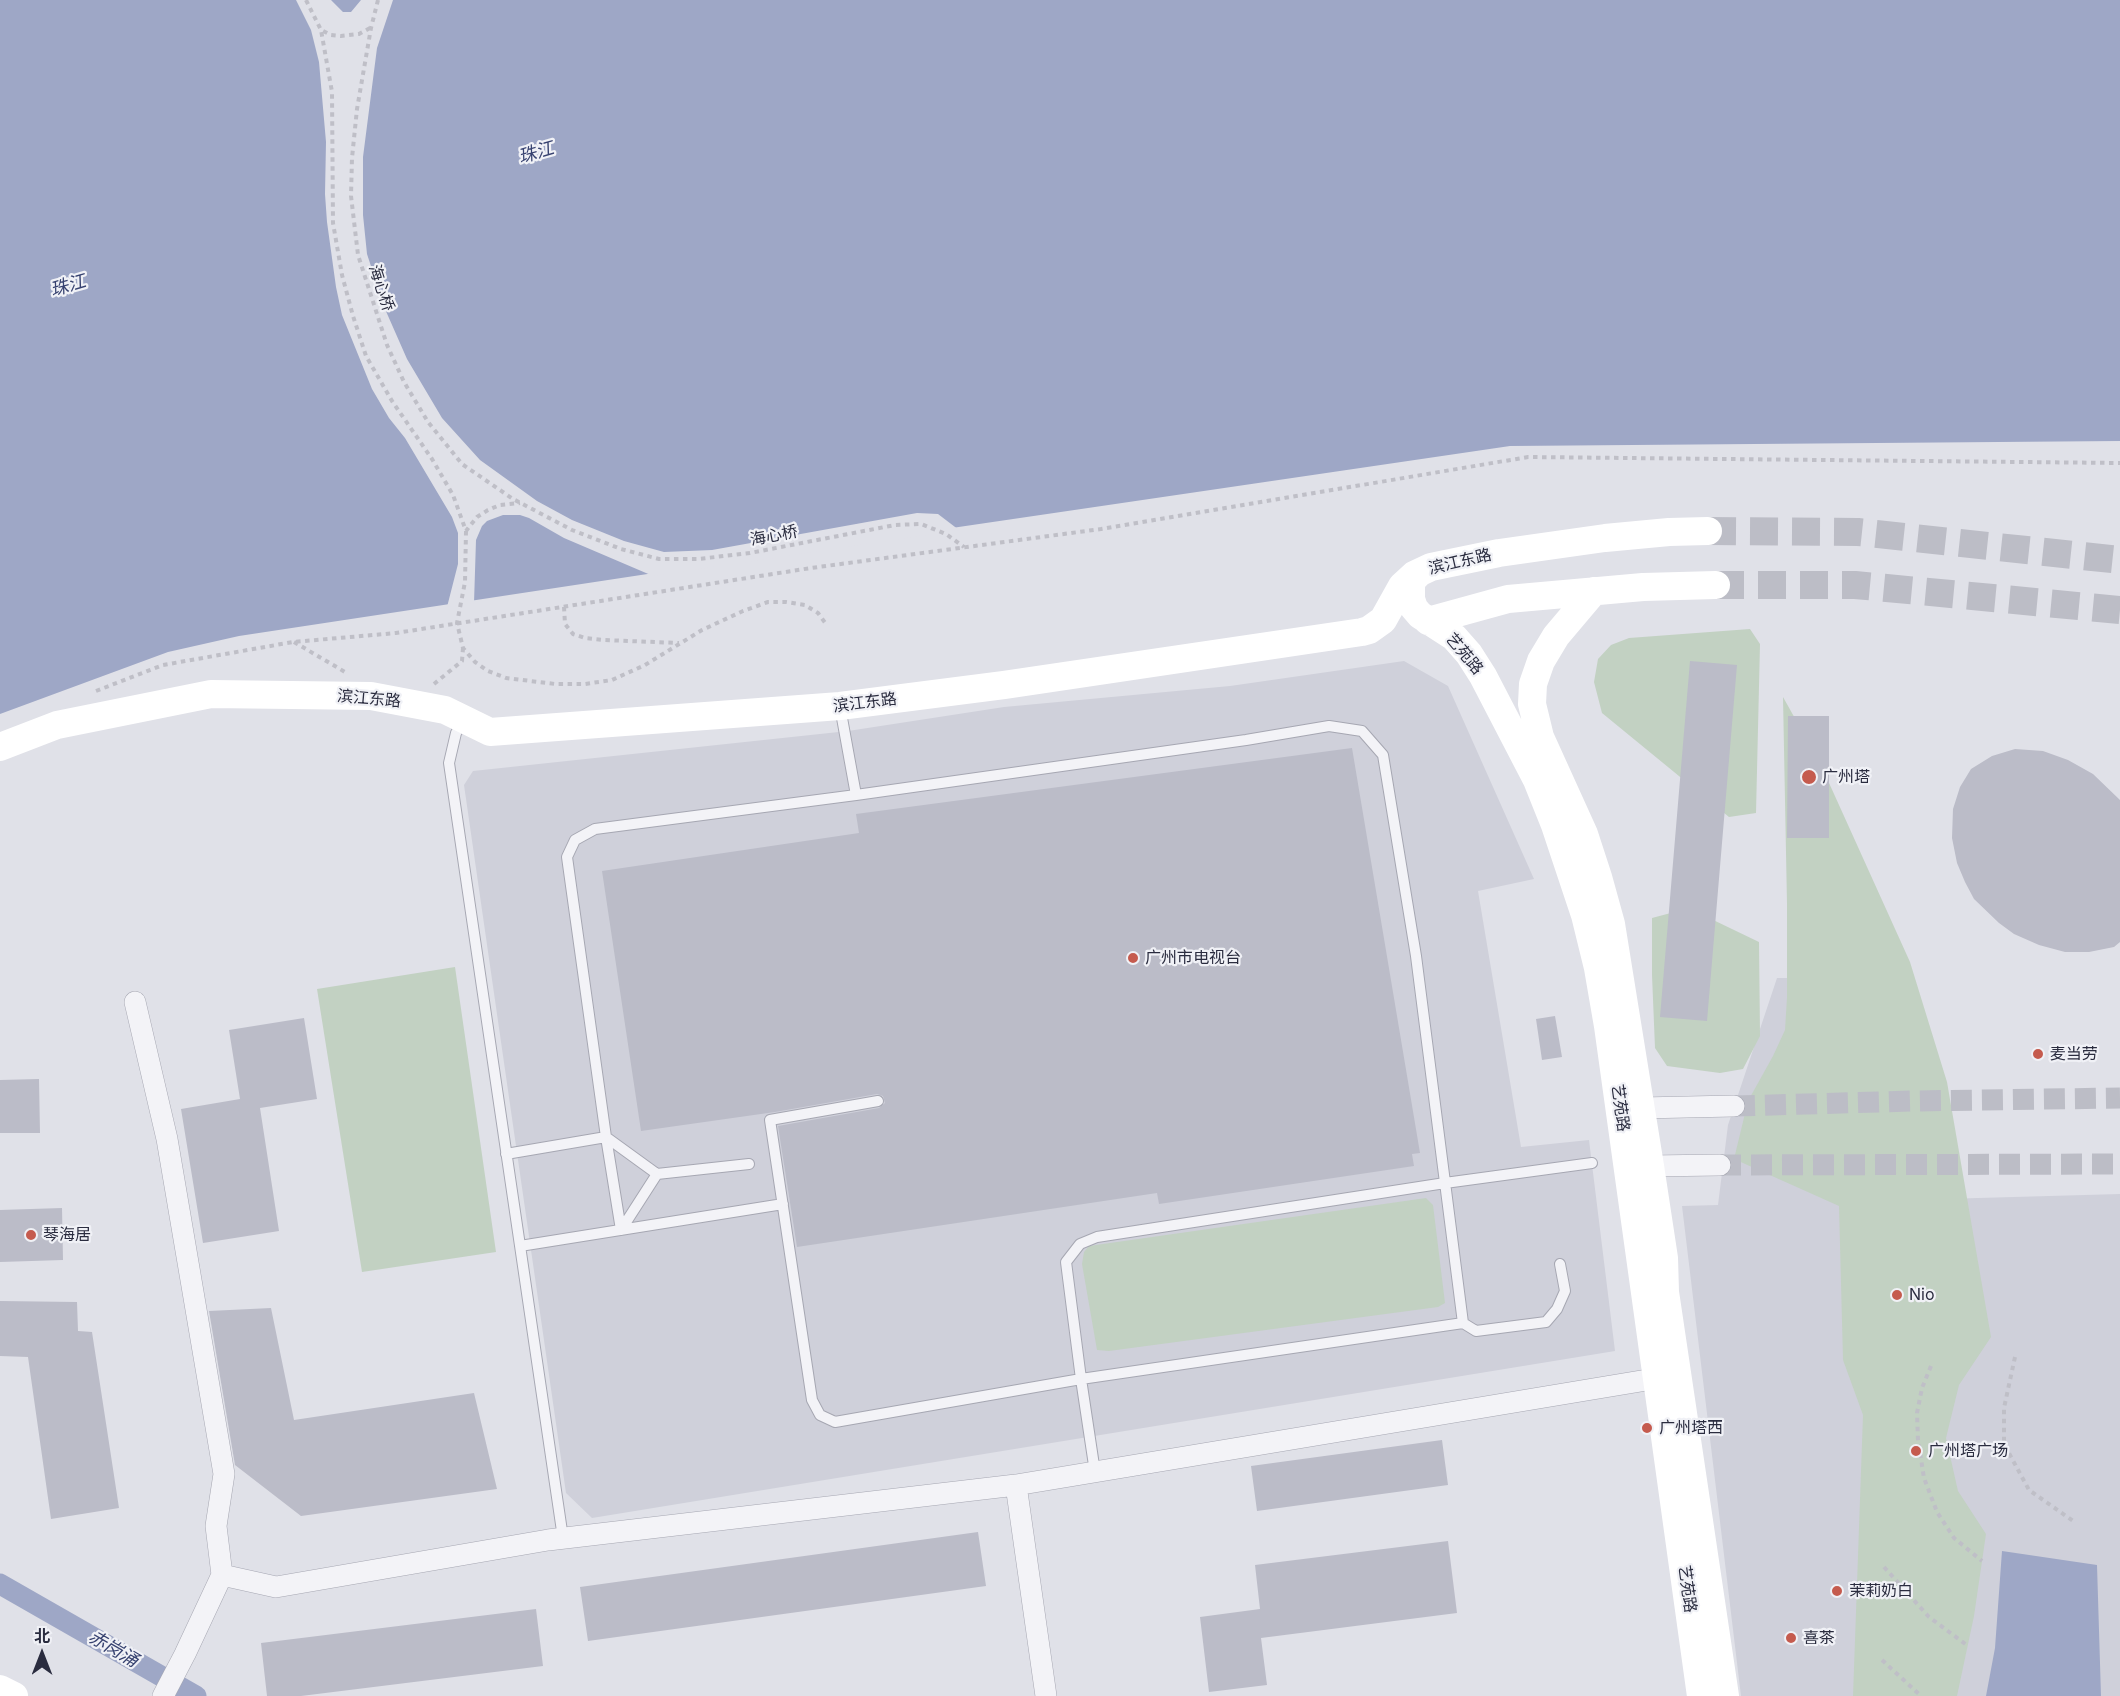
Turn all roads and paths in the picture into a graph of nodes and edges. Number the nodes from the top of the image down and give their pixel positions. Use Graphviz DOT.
graph roads {
  1 [pos="306,0"];
  2 [pos="378,0"];
  3 [pos="371,28"];
  4 [pos="321,30"];
  5 [pos="2120,463"];
  6 [pos="521,503"];
  7 [pos="466,531"];
  8 [pos="1708,531"];
  9 [pos="964,548"];
  10 [pos="1419,573"];
  11 [pos="1716,585"];
  12 [pos="1594,591"];
  13 [pos="564,607"];
  14 [pos="1428,621"];
  15 [pos="457,623"];
  16 [pos="826,624"];
  17 [pos="294,642"];
  18 [pos="682,643"];
  19 [pos="463,648"];
  20 [pos="348,674"];
  21 [pos="432,685"];
  22 [pos="87,695"];
  23 [pos="840,706"];
  24 [pos="464,720"];
  25 [pos="0,747"];
  26 [pos="856,795"];
  27 [pos="135,1002"];
  28 [pos="878,1101"];
  29 [pos="1734,1106"];
  30 [pos="1641,1108"];
  31 [pos="606,1137"];
  32 [pos="1625,1141"];
  33 [pos="506,1154"];
  34 [pos="1592,1163"];
  35 [pos="749,1164"];
  36 [pos="1720,1165"];
  37 [pos="1650,1166"];
  38 [pos="657,1174"];
  39 [pos="1445,1183"];
  40 [pos="783,1203"];
  41 [pos="621,1230"];
  42 [pos="520,1246"];
  43 [pos="1560,1264"];
  44 [pos="1463,1323"];
  45 [pos="2015,1357"];
  46 [pos="1931,1366"];
  47 [pos="1668,1376"];
  48 [pos="1081,1379"];
  49 [pos="1095,1472"];
  50 [pos="1016,1485"];
  51 [pos="2076,1523"];
  52 [pos="563,1538"];
  53 [pos="1982,1561"];
  54 [pos="1884,1567"];
  55 [pos="222,1575"];
  56 [pos="1968,1646"];
  57 [pos="1882,1660"];
  58 [pos="0,1689"];
  59 [pos="14,1696"];
  60 [pos="163,1696"];
  61 [pos="1046,1696"];
  62 [pos="1701,1696"];
  63 [pos="1725,1696"];
  64 [pos="1921,1696"];
  1 -- 4 [label="path, 海心桥"];
  2 -- 3 [label="path, 海心桥"];
  3 -- 4 [label="path"];
  3 -- 6 [label="path, 海心桥"];
  4 -- 7 [label="path, 海心桥"];
  5 -- 9 [label="path"];
  6 -- 7 [label="path"];
  6 -- 9 [label="path, 海心桥"];
  7 -- 15 [label="path, 海心桥"];
  8 -- 10 [label="street, 滨江东路"];
  9 -- 13 [label="path"];
  10 -- 14 [label="street, 艺苑路"];
  10 -- 23 [label="street, 滨江东路"];
  11 -- 12 [label="street"];
  12 -- 14 [label="street"];
  12 -- 30 [label="street, 艺苑路"];
  13 -- 15 [label="path"];
  13 -- 18 [label="path"];
  14 -- 32 [label="street, 艺苑路"];
  15 -- 17 [label="path"];
  15 -- 19 [label="path"];
  16 -- 18 [label="path"];
  17 -- 20 [label="path"];
  17 -- 22 [label="path"];
  18 -- 19 [label="path"];
  19 -- 21 [label="path"];
  23 -- 24 [label="street, 滨江东路"];
  23 -- 26 [label="lane"];
  24 -- 25 [label="street, 滨江东路"];
  24 -- 33 [label="lane"];
  26 -- 31 [label="lane"];
  26 -- 39 [label="lane"];
  27 -- 55 [label="street"];
  28 -- 40 [label="lane"];
  29 -- 30 [label="street"];
  30 -- 32 [label="street"];
  30 -- 37 [label="street, 艺苑路"];
  31 -- 33 [label="lane"];
  31 -- 38 [label="lane"];
  31 -- 41 [label="lane"];
  32 -- 37 [label="street"];
  32 -- 47 [label="street, 艺苑路"];
  33 -- 42 [label="lane"];
  34 -- 39 [label="lane"];
  35 -- 38 [label="lane"];
  36 -- 37 [label="street"];
  37 -- 47 [label="street, 艺苑路"];
  38 -- 41 [label="lane"];
  39 -- 44 [label="lane"];
  39 -- 48 [label="lane"];
  40 -- 41 [label="lane"];
  40 -- 48 [label="lane"];
  41 -- 42 [label="lane"];
  42 -- 52 [label="lane"];
  43 -- 44 [label="lane"];
  44 -- 48 [label="lane"];
  45 -- 51 [label="path"];
  46 -- 53 [label="path"];
  47 -- 49 [label="street"];
  47 -- 62 [label="street, 艺苑路"];
  47 -- 63 [label="street, 艺苑路"];
  48 -- 49 [label="lane"];
  49 -- 50 [label="street"];
  50 -- 52 [label="street"];
  50 -- 61 [label="street"];
  52 -- 55 [label="street"];
  54 -- 56 [label="path"];
  55 -- 60 [label="street"];
  57 -- 64 [label="path"];
  58 -- 59 [label="street"];
}
